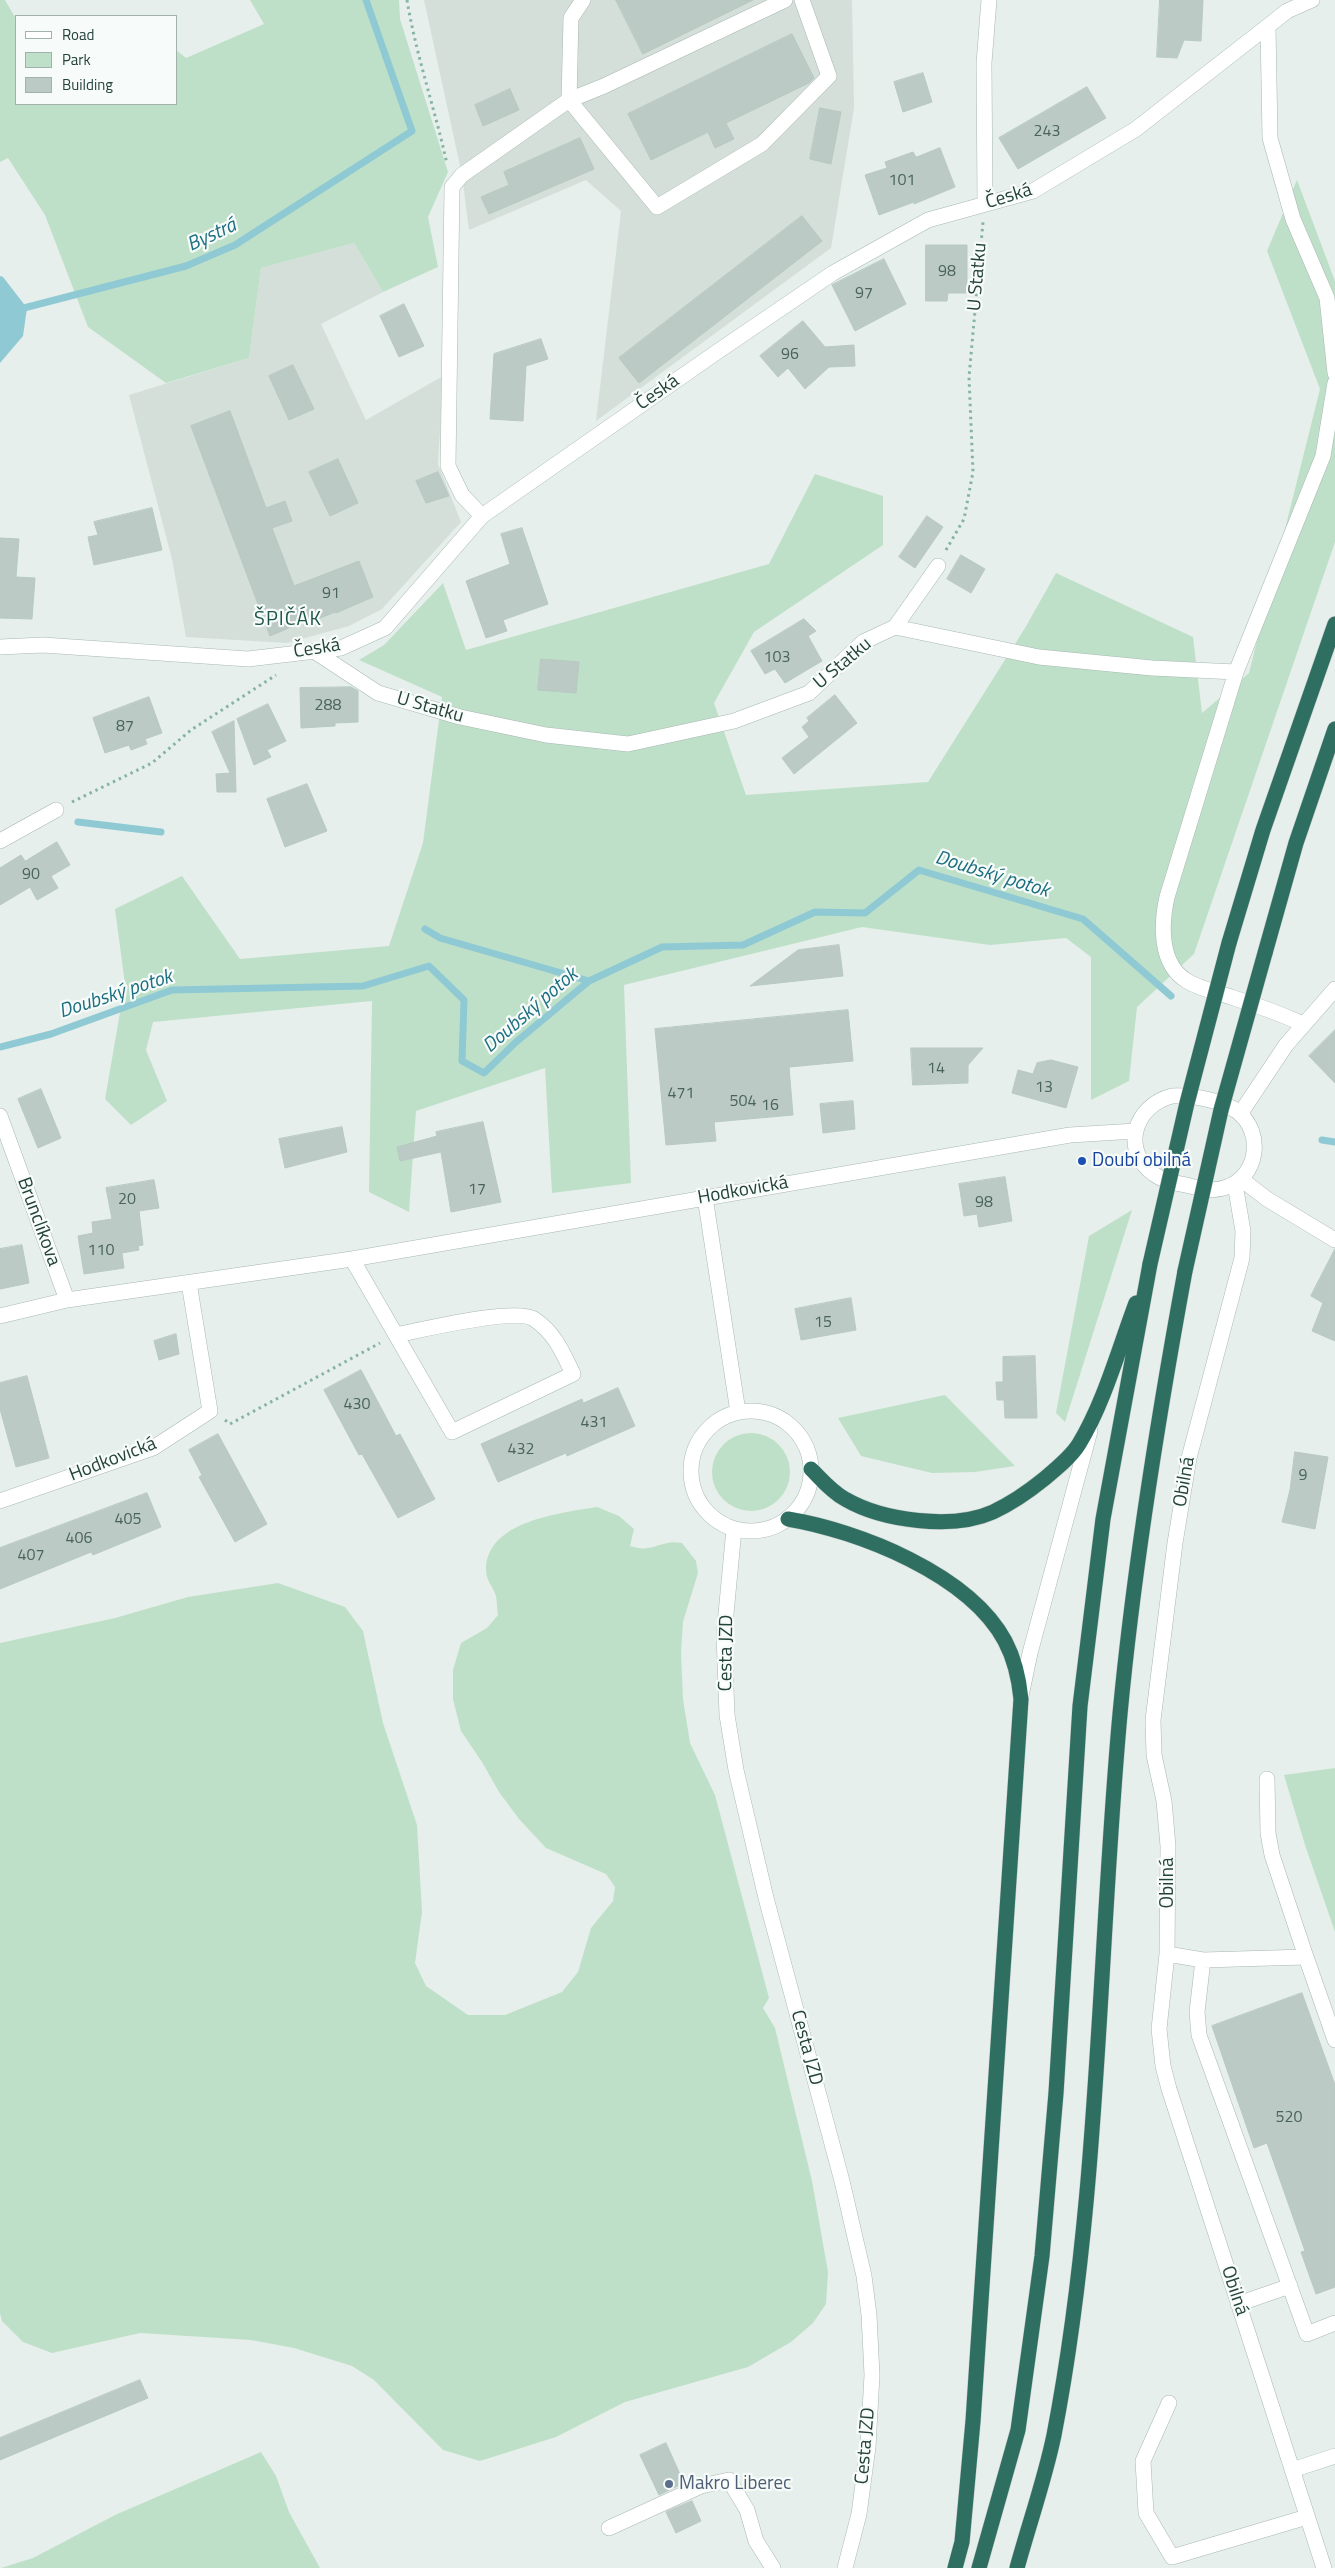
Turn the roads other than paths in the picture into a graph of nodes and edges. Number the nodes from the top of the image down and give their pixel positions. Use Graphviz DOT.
graph roads {
  1 [pos="583,0"];
  2 [pos="785,0"];
  3 [pos="802,0"];
  4 [pos="989,0"];
  5 [pos="1312,0"];
  6 [pos="1288,6"];
  7 [pos="1268,26"];
  8 [pos="569,100"];
  9 [pos="985,204"];
  10 [pos="1335,373"];
  11 [pos="1335,383"];
  12 [pos="482,516"];
  13 [pos="938,566"];
  14 [pos="1335,624"];
  15 [pos="895,627"];
  16 [pos="0,647"];
  17 [pos="314,651"];
  18 [pos="1236,672"];
  19 [pos="1335,729"];
  20 [pos="1335,762"];
  21 [pos="56,810"];
  22 [pos="0,841"];
  23 [pos="1296,843"];
  24 [pos="1335,989"];
  25 [pos="1303,1024"];
  26 [pos="1240,1114"];
  27 [pos="0,1116"];
  28 [pos="1136,1131"];
  29 [pos="1238,1181"];
  30 [pos="705,1197"];
  31 [pos="1335,1240"];
  32 [pos="352,1260"];
  33 [pos="1150,1264"];
  34 [pos="189,1283"];
  35 [pos="67,1300"];
  36 [pos="0,1316"];
  37 [pos="396,1335"];
  38 [pos="1097,1405"];
  39 [pos="738,1412"];
  40 [pos="812,1469"];
  41 [pos="0,1501"];
  42 [pos="788,1518"];
  43 [pos="734,1529"];
  44 [pos="1021,1699"];
  45 [pos="1267,1779"];
  46 [pos="1167,1954"];
  47 [pos="1306,1957"];
  48 [pos="1203,1960"];
  49 [pos="1335,2040"];
  50 [pos="1290,2286"];
  51 [pos="1238,2304"];
  52 [pos="1335,2323"];
  53 [pos="1169,2403"];
  54 [pos="1335,2456"];
  55 [pos="1292,2470"];
  56 [pos="1307,2516"];
  57 [pos="609,2528"];
  58 [pos="772,2568"];
  59 [pos="845,2568"];
  60 [pos="955,2568"];
  61 [pos="979,2568"];
  62 [pos="1017,2568"];
  63 [pos="1324,2568"];
  1 -- 8 [label="street"];
  2 -- 8 [label="street"];
  3 -- 8 [label="street"];
  4 -- 9 [label="street"];
  5 -- 6 [label="street, Česká"];
  6 -- 7 [label="street, Česká"];
  7 -- 9 [label="street, Česká"];
  7 -- 10 [label="street"];
  8 -- 12 [label="street"];
  9 -- 12 [label="street, Česká"];
  11 -- 18 [label="street"];
  12 -- 17 [label="street, Česká"];
  13 -- 15 [label="street, U Statku"];
  14 -- 33 [label="highway, bridge"];
  15 -- 17 [label="street, U Statku"];
  15 -- 18 [label="street"];
  16 -- 17 [label="street, Česká"];
  18 -- 25 [label="street"];
  19 -- 23 [label="highway"];
  20 -- 23 [label="highway"];
  21 -- 22 [label="street"];
  23 -- 62 [label="highway, bridge"];
  24 -- 25 [label="street"];
  25 -- 26 [label="street"];
  26 -- 28 [label="street"];
  26 -- 29 [label="street"];
  27 -- 35 [label="street, Brunclíkova"];
  28 -- 29 [label="street"];
  28 -- 30 [label="street, Hodkovická"];
  29 -- 31 [label="street"];
  29 -- 46 [label="street, Obilná"];
  30 -- 32 [label="street, Hodkovická"];
  30 -- 39 [label="street"];
  32 -- 34 [label="street, Hodkovická"];
  32 -- 37 [label="street"];
  33 -- 38 [label="highway"];
  33 -- 61 [label="highway"];
  34 -- 35 [label="street, Hodkovická"];
  34 -- 41 [label="street, Hodkovická"];
  35 -- 36 [label="street, Hodkovická"];
  37 -- 37 [label="street"];
  38 -- 40 [label="highway"];
  38 -- 44 [label="street"];
  39 -- 40 [label="street"];
  39 -- 43 [label="street"];
  40 -- 42 [label="street"];
  42 -- 43 [label="street"];
  42 -- 44 [label="highway"];
  43 -- 59 [label="street, Cesta JZD"];
  44 -- 60 [label="highway"];
  45 -- 47 [label="street"];
  46 -- 48 [label="street"];
  46 -- 51 [label="street, Obilná"];
  47 -- 48 [label="street"];
  47 -- 49 [label="street"];
  48 -- 50 [label="street"];
  50 -- 51 [label="street"];
  50 -- 52 [label="street"];
  51 -- 55 [label="street, Obilná"];
  53 -- 56 [label="street"];
  54 -- 55 [label="street"];
  55 -- 56 [label="street, Obilná"];
  56 -- 63 [label="street, Obilná"];
  57 -- 58 [label="street"];
}
